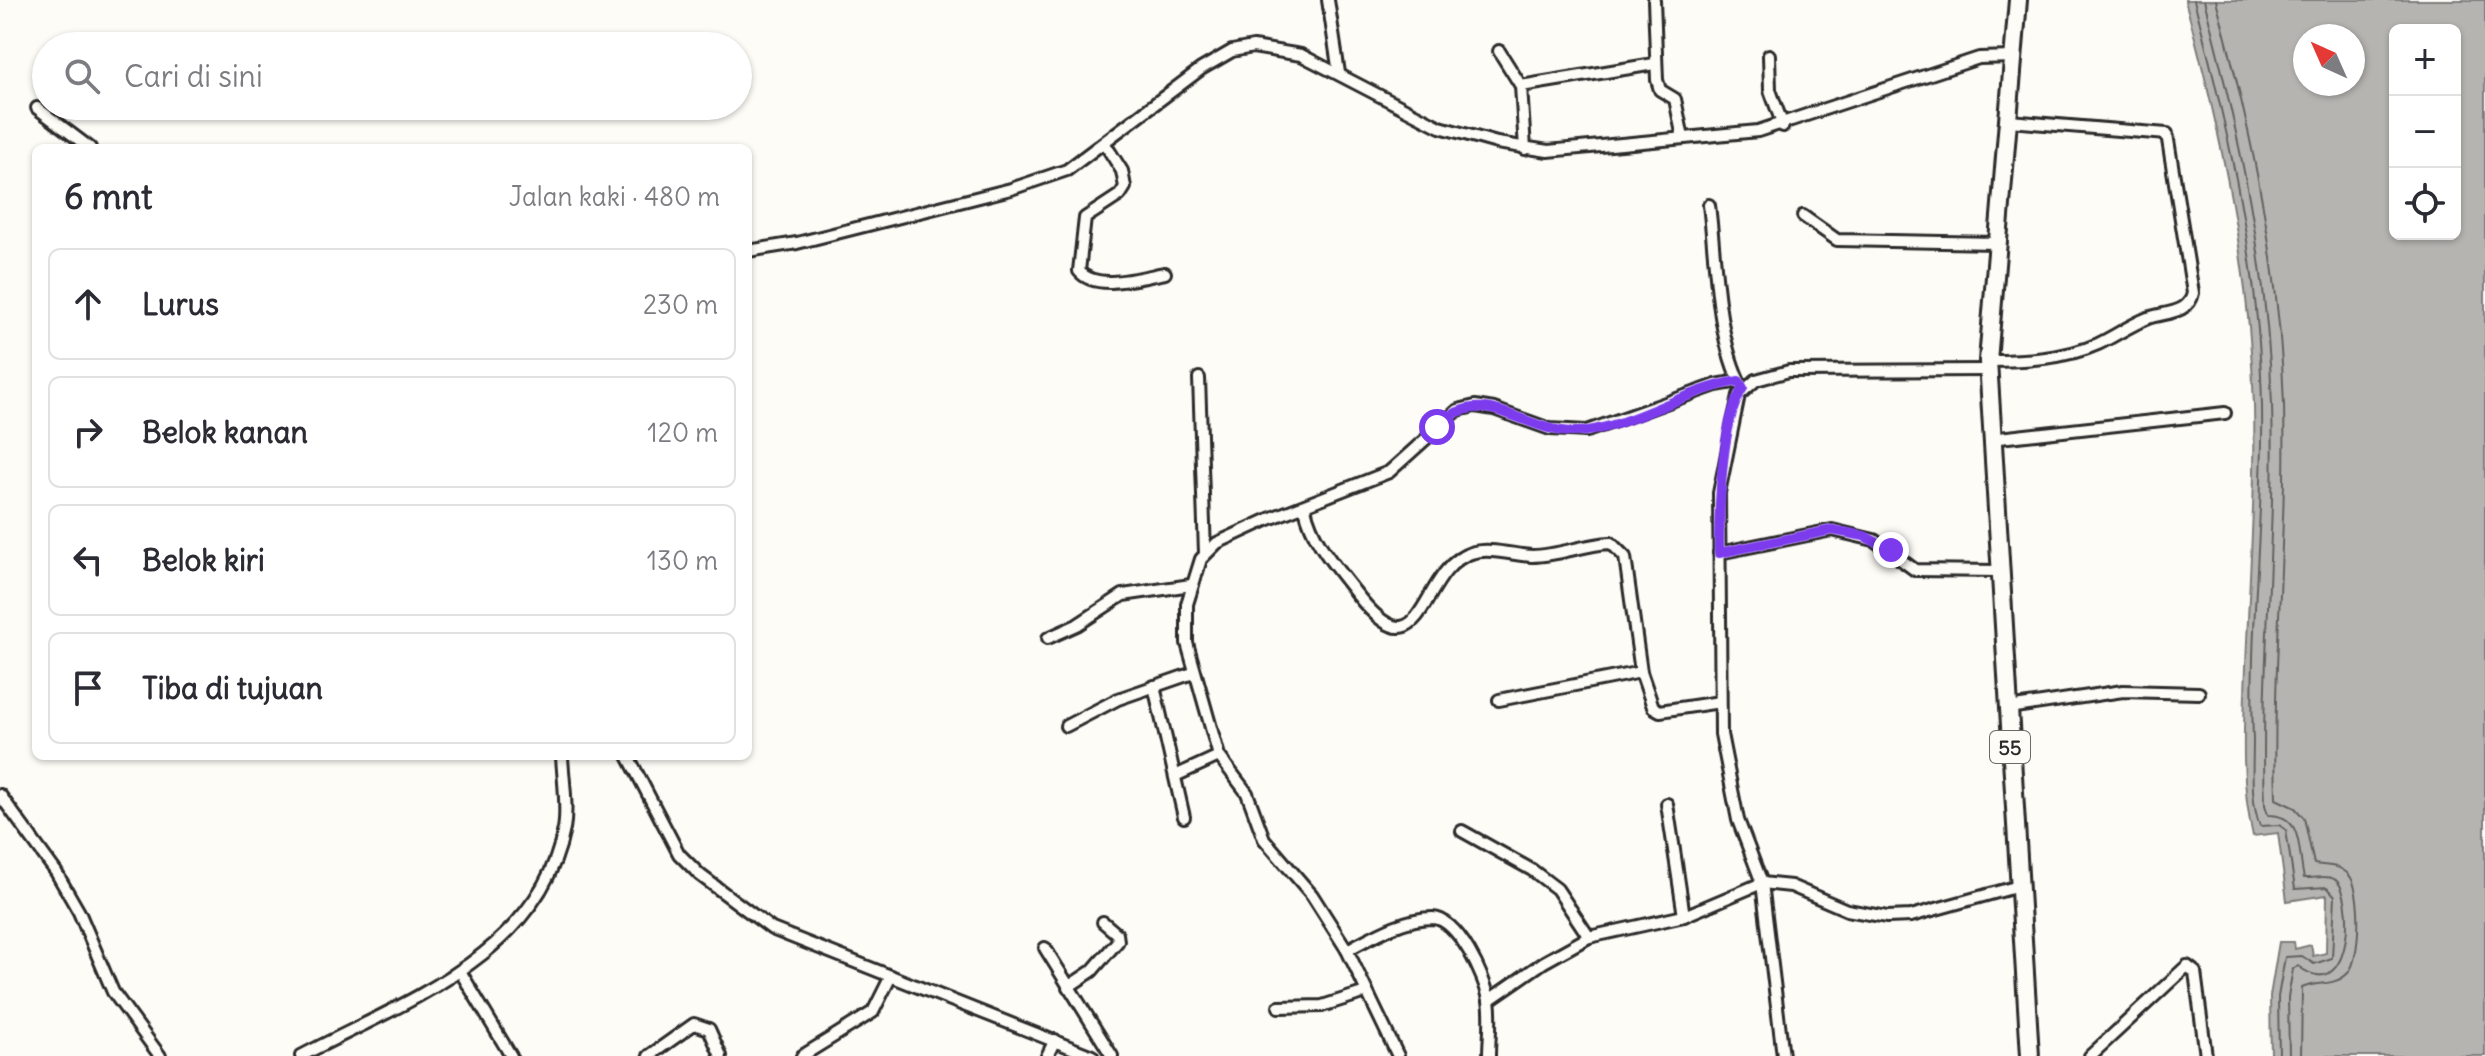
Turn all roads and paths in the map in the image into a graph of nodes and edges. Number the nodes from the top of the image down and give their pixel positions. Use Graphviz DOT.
graph roads {
  1 [pos="1328,0"];
  2 [pos="1654,0"];
  3 [pos="2018,0"];
  4 [pos="1499,51"];
  5 [pos="1769,55"];
  6 [pos="2013,57"];
  7 [pos="1654,64"];
  8 [pos="1339,73"];
  9 [pos="1521,86"];
  10 [pos="53,120"];
  11 [pos="2009,121"];
  12 [pos="1783,126"];
  13 [pos="1683,138"];
  14 [pos="85,144"];
  15 [pos="1105,144"];
  16 [pos="1525,149"];
  17 [pos="1709,205"];
  18 [pos="1803,216"];
  19 [pos="1997,243"];
  20 [pos="752,250"];
  21 [pos="1165,273"];
  22 [pos="1988,366"];
  23 [pos="1199,378"];
  24 [pos="1741,385"];
  25 [pos="2225,413"];
  26 [pos="1990,439"];
  27 [pos="1305,508"];
  28 [pos="1205,553"];
  29 [pos="1719,553"];
  30 [pos="1999,571"];
  31 [pos="1191,585"];
  32 [pos="1048,638"];
  33 [pos="1641,672"];
  34 [pos="1193,673"];
  35 [pos="1154,686"];
  36 [pos="2199,693"];
  37 [pos="1499,700"];
  38 [pos="1720,702"];
  39 [pos="2008,708"];
  40 [pos="1066,726"];
  41 [pos="1219,756"];
  42 [pos="562,760"];
  43 [pos="630,760"];
  44 [pos="1175,776"];
  45 [pos="0,795"];
  46 [pos="1667,804"];
  47 [pos="1184,817"];
  48 [pos="1462,831"];
  49 [pos="1762,883"];
  50 [pos="2019,886"];
  51 [pos="1684,916"];
  52 [pos="1103,922"];
  53 [pos="1589,937"];
  54 [pos="1045,948"];
  55 [pos="1347,950"];
  56 [pos="460,971"];
  57 [pos="891,976"];
  58 [pos="1068,987"];
  59 [pos="1366,992"];
  60 [pos="1489,1000"];
  61 [pos="1279,1007"];
  62 [pos="1055,1040"];
  63 [pos="160,1056"];
  64 [pos="301,1056"];
  65 [pos="511,1056"];
  66 [pos="649,1056"];
  67 [pos="721,1056"];
  68 [pos="802,1056"];
  69 [pos="1047,1056"];
  70 [pos="1092,1056"];
  71 [pos="1112,1056"];
  72 [pos="1398,1056"];
  73 [pos="1489,1056"];
  74 [pos="1783,1056"];
  75 [pos="2030,1056"];
  76 [pos="2090,1056"];
  77 [pos="2206,1056"];
  1 -- 8 [label="street"];
  2 -- 7 [label="street"];
  3 -- 6 [label="highway, 55"];
  4 -- 9 [label="street"];
  5 -- 12 [label="street"];
  6 -- 11 [label="highway, 55"];
  6 -- 12 [label="street"];
  7 -- 9 [label="street"];
  7 -- 13 [label="street"];
  8 -- 15 [label="street"];
  8 -- 16 [label="street"];
  9 -- 16 [label="street"];
  10 -- 14 [label="street"];
  11 -- 19 [label="highway, 55"];
  11 -- 22 [label="street"];
  12 -- 13 [label="street"];
  13 -- 16 [label="street"];
  15 -- 20 [label="street"];
  15 -- 21 [label="street"];
  17 -- 24 [label="street"];
  18 -- 19 [label="street"];
  19 -- 22 [label="highway, 55"];
  22 -- 24 [label="street"];
  22 -- 26 [label="highway, 55"];
  23 -- 28 [label="street"];
  24 -- 27 [label="street"];
  24 -- 29 [label="street"];
  25 -- 26 [label="street"];
  26 -- 30 [label="highway, 55"];
  27 -- 28 [label="street"];
  27 -- 33 [label="street"];
  28 -- 31 [label="street"];
  29 -- 30 [label="street"];
  29 -- 38 [label="street"];
  30 -- 39 [label="highway, 55"];
  31 -- 32 [label="street"];
  31 -- 34 [label="street"];
  33 -- 37 [label="street"];
  33 -- 38 [label="street"];
  34 -- 35 [label="street"];
  34 -- 41 [label="street"];
  35 -- 40 [label="street"];
  35 -- 44 [label="street"];
  36 -- 39 [label="street"];
  38 -- 49 [label="street"];
  39 -- 50 [label="highway, 55"];
  41 -- 44 [label="street"];
  41 -- 55 [label="street"];
  42 -- 56 [label="street"];
  43 -- 57 [label="street"];
  44 -- 47 [label="street"];
  45 -- 63 [label="street"];
  46 -- 51 [label="street"];
  48 -- 53 [label="street"];
  49 -- 50 [label="street"];
  49 -- 51 [label="street"];
  49 -- 74 [label="street"];
  50 -- 75 [label="highway, 55"];
  51 -- 53 [label="street"];
  52 -- 58 [label="street"];
  53 -- 60 [label="street"];
  54 -- 58 [label="street"];
  55 -- 59 [label="street"];
  55 -- 60 [label="street"];
  56 -- 64 [label="street"];
  56 -- 65 [label="street"];
  57 -- 62 [label="street"];
  57 -- 68 [label="street"];
  58 -- 71 [label="street"];
  59 -- 61 [label="street"];
  59 -- 72 [label="street"];
  60 -- 73 [label="street"];
  62 -- 69 [label="street"];
  62 -- 70 [label="street"];
  66 -- 67 [label="street"];
  76 -- 77 [label="street"];
}
